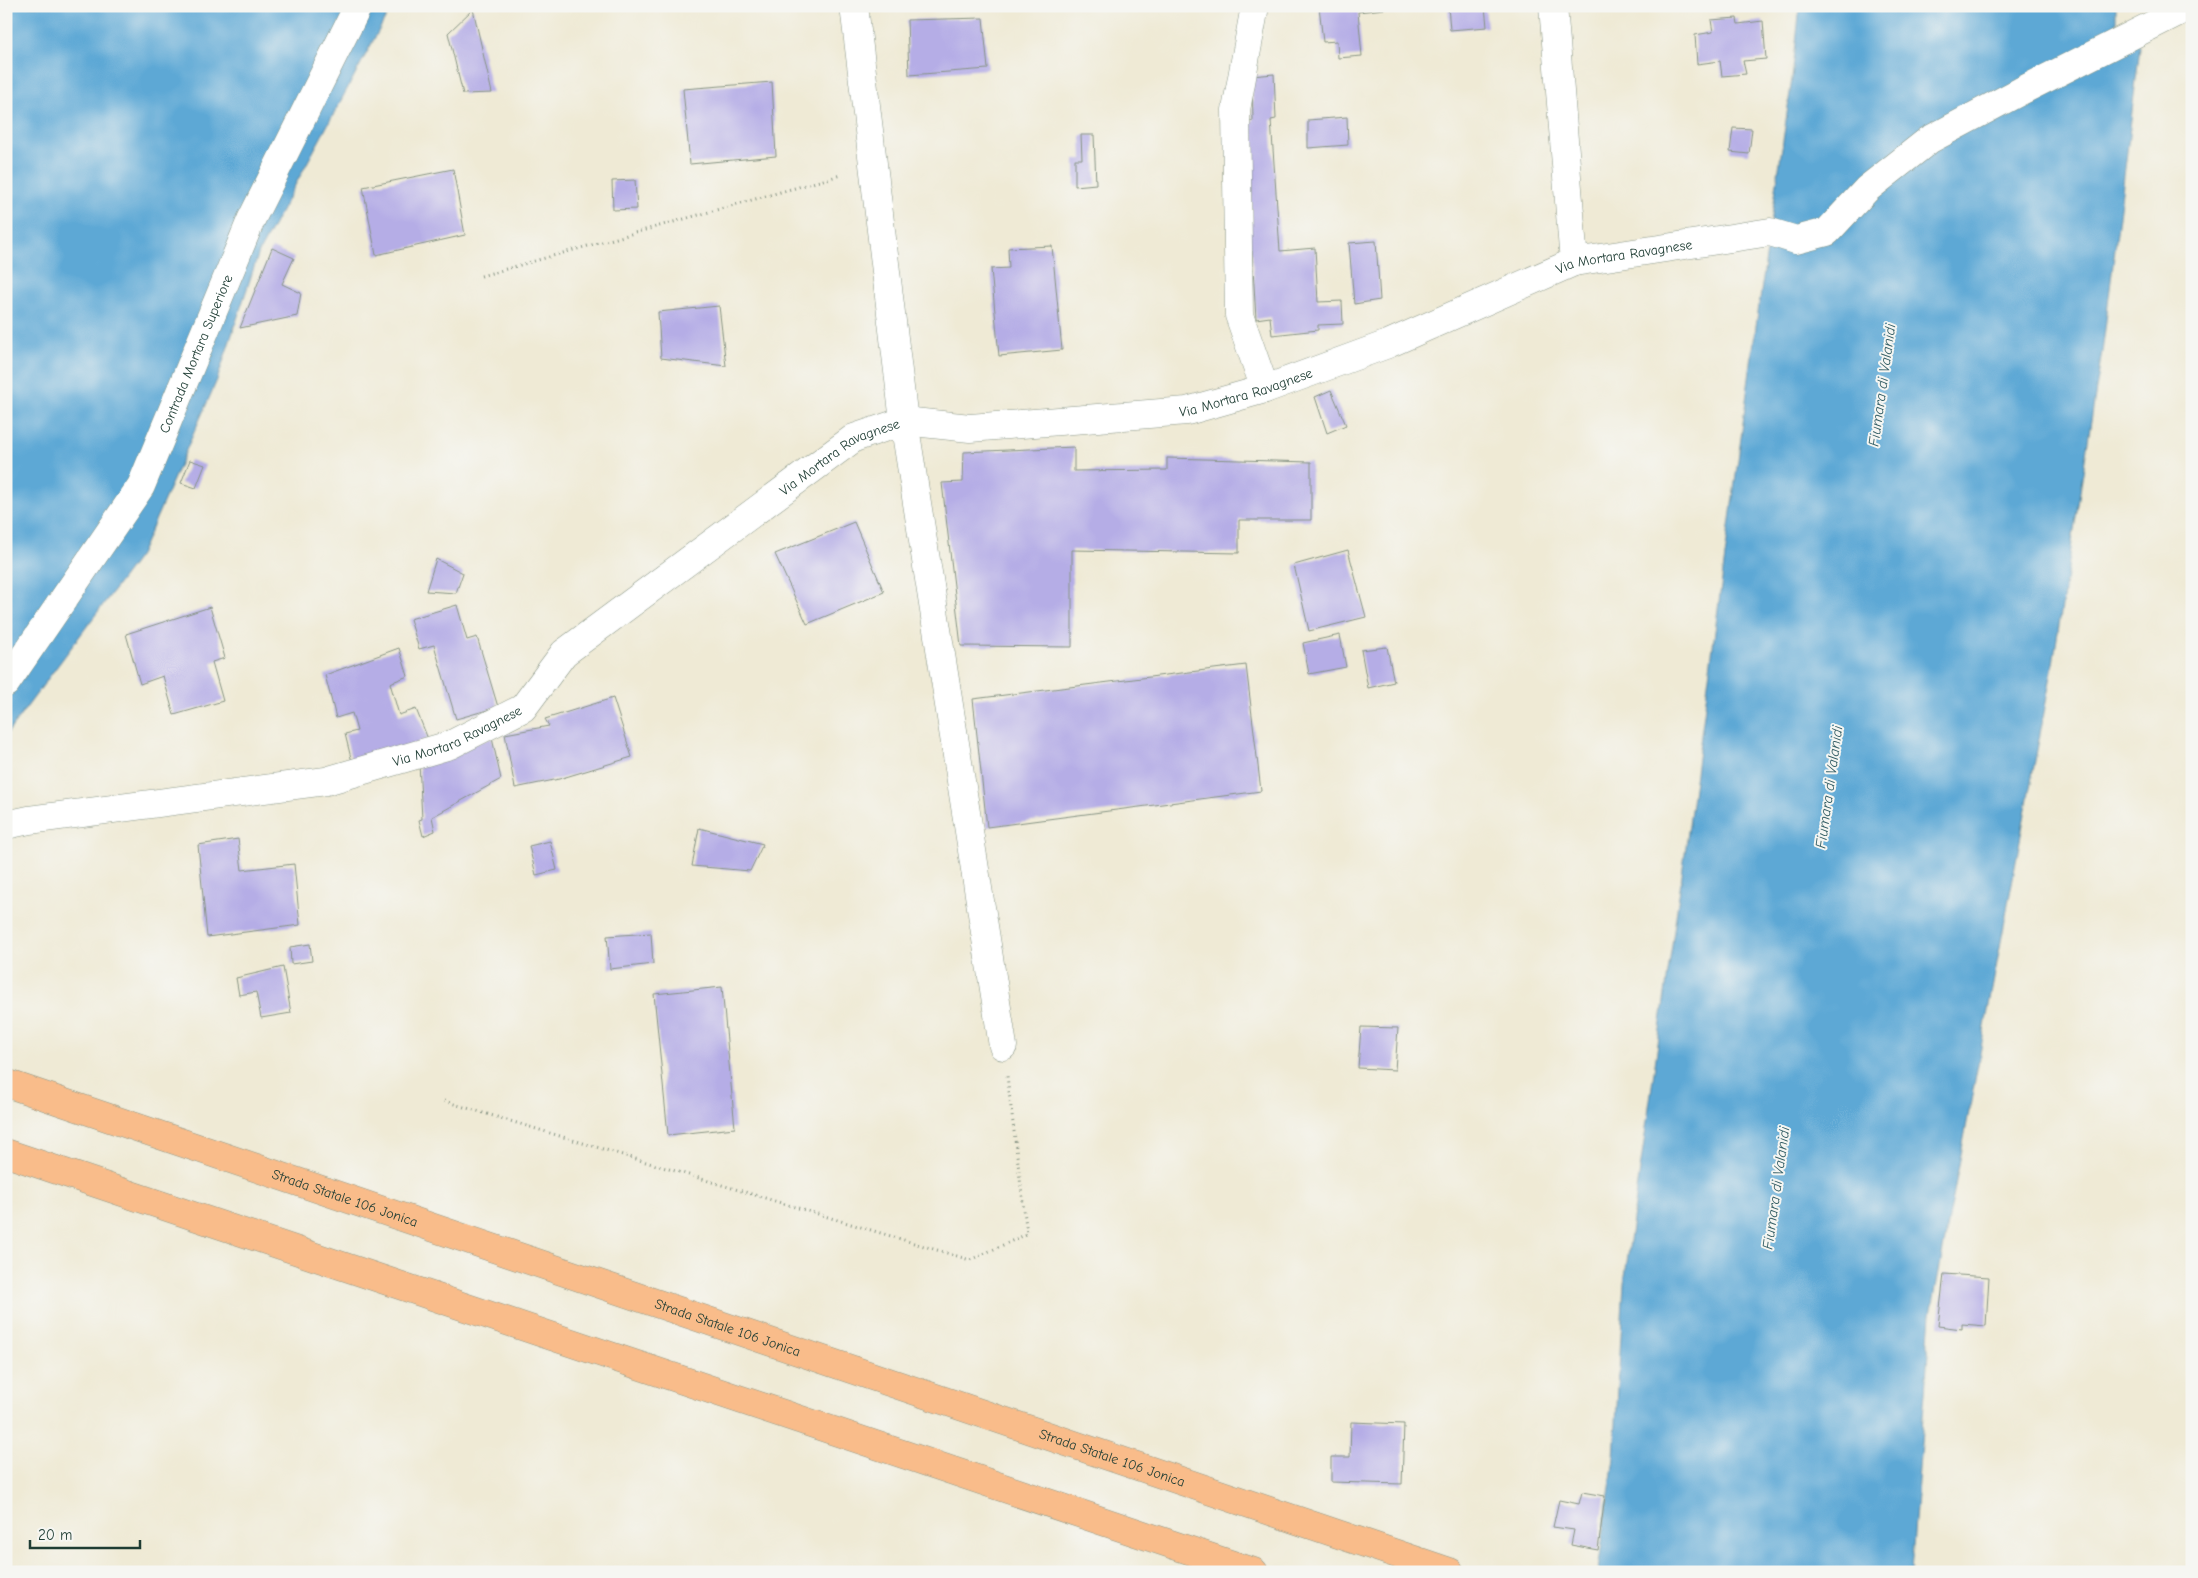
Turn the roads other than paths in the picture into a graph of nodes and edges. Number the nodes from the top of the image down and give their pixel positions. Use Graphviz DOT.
graph roads {
  1 [pos="358,6"];
  2 [pos="854,6"];
  3 [pos="1255,6"];
  4 [pos="1553,6"];
  5 [pos="2190,6"];
  6 [pos="1574,262"];
  7 [pos="1265,390"];
  8 [pos="904,421"];
  9 [pos="6,683"];
  10 [pos="6,825"];
  11 [pos="1004,1046"];
  12 [pos="6,1083"];
  13 [pos="6,1153"];
  14 [pos="1254,1572"];
  15 [pos="1450,1572"];
  1 -- 9 [label="street, Contrada Mortara Superiore"];
  2 -- 8 [label="street"];
  3 -- 7 [label="street"];
  4 -- 6 [label="street"];
  5 -- 6 [label="street, Via Mortara Ravagnese"];
  6 -- 7 [label="street, Via Mortara Ravagnese"];
  7 -- 8 [label="street, Via Mortara Ravagnese"];
  8 -- 10 [label="street, Via Mortara Ravagnese"];
  8 -- 11 [label="street"];
  12 -- 15 [label="highway, Strada Statale 106 Jonica"];
  13 -- 14 [label="highway"];
}
